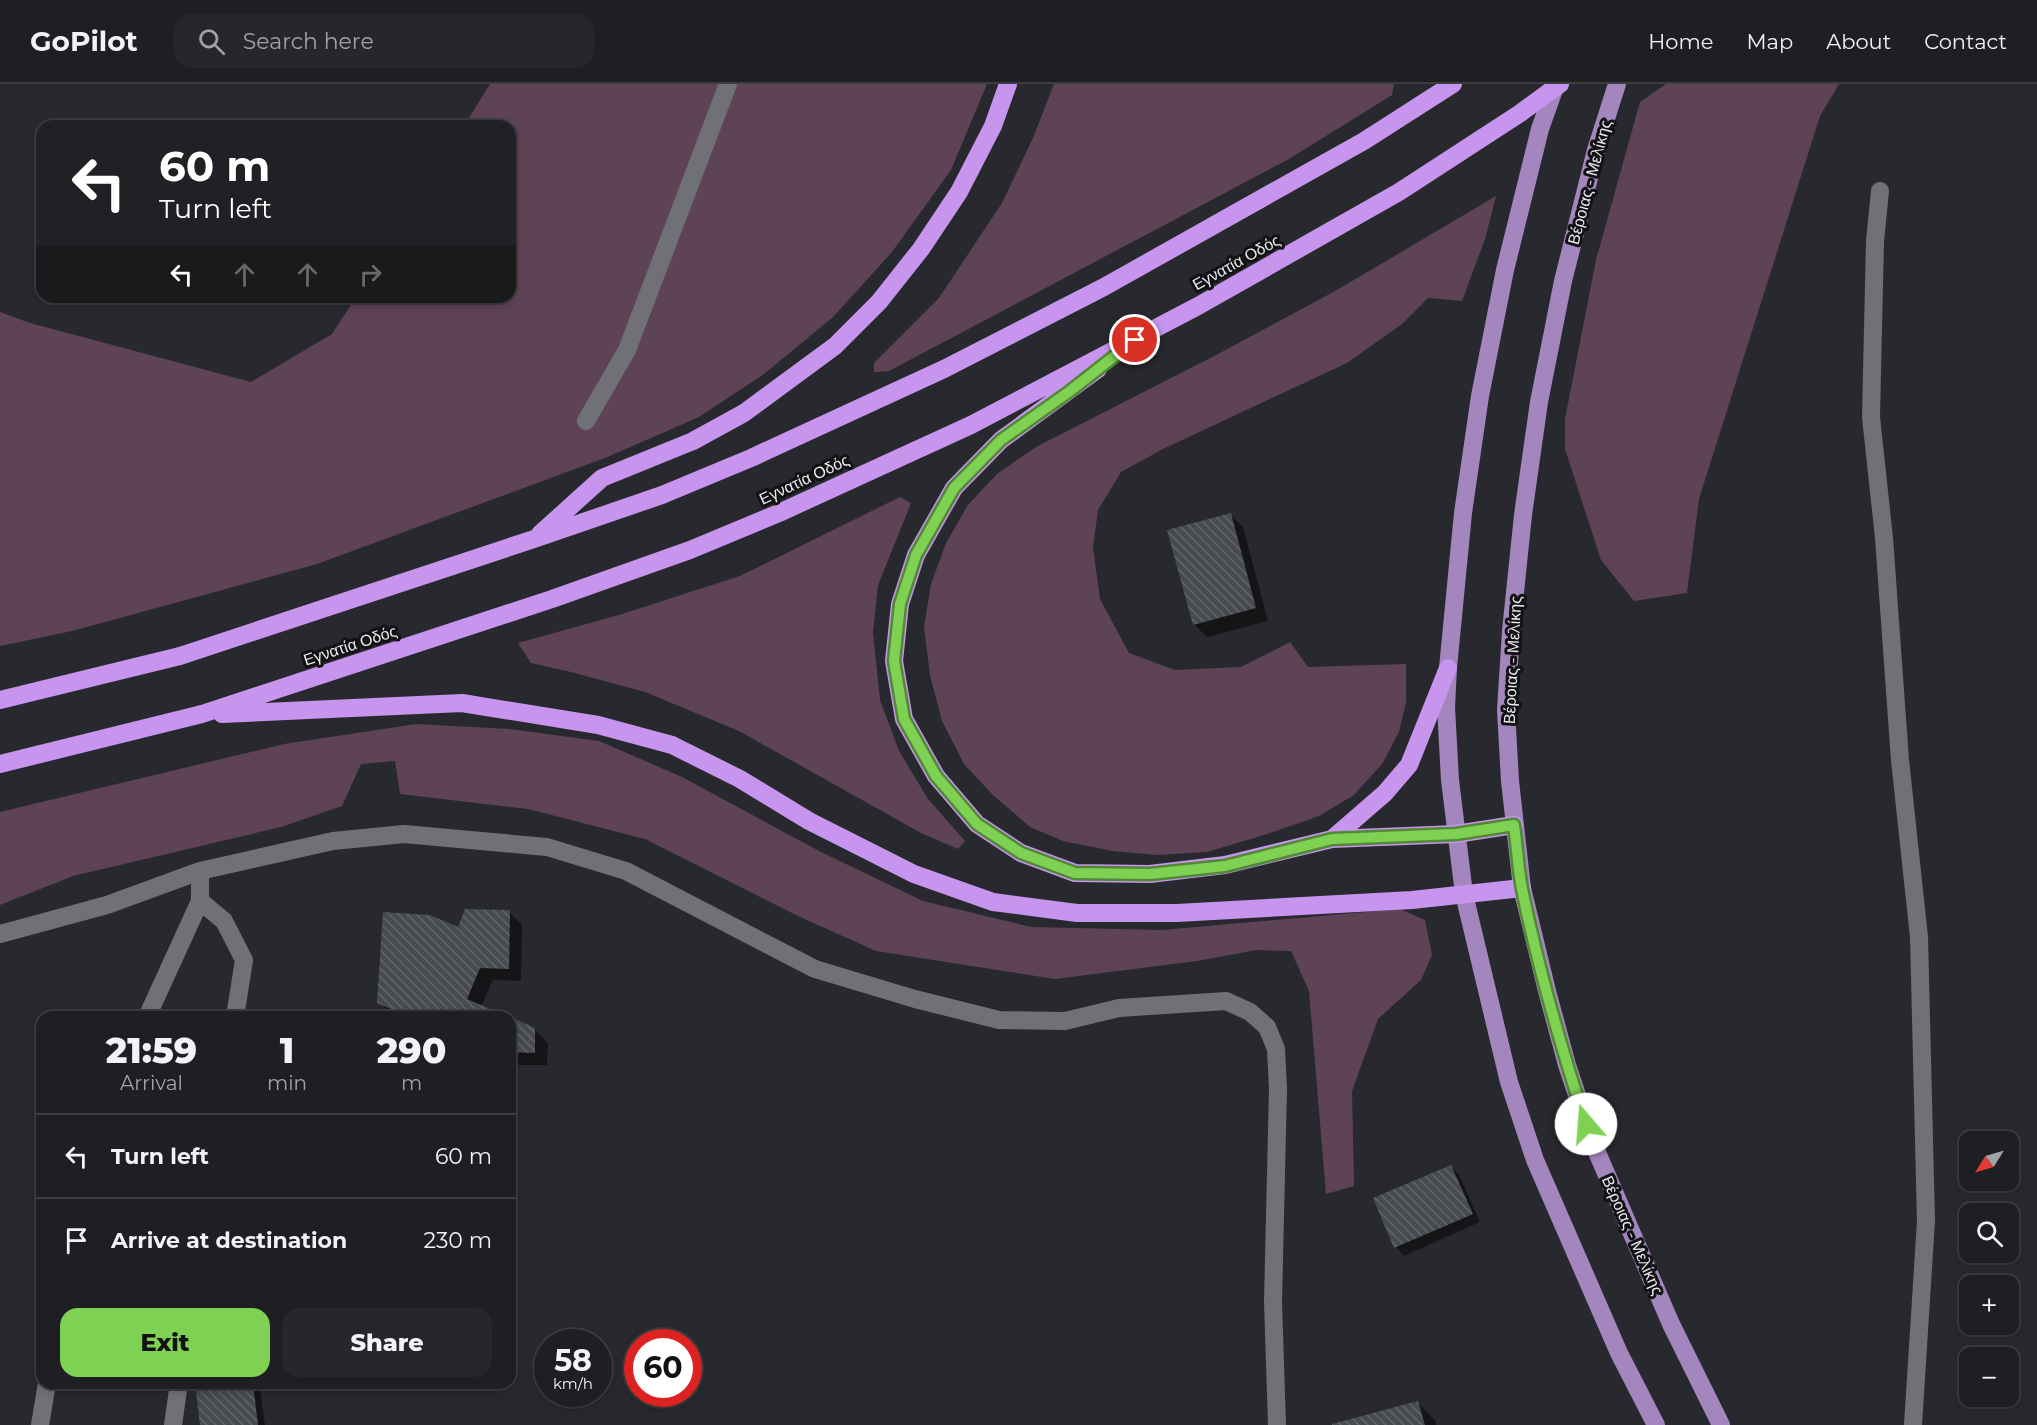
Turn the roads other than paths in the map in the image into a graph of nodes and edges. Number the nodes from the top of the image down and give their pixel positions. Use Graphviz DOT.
graph roads {
  1 [pos="728,84"];
  2 [pos="1008,84"];
  3 [pos="1453,84"];
  4 [pos="1558,84"];
  5 [pos="1617,84"];
  6 [pos="1880,191"];
  7 [pos="1135,340"];
  8 [pos="586,421"];
  9 [pos="534,539"];
  10 [pos="1448,668"];
  11 [pos="0,700"];
  12 [pos="202,714"];
  13 [pos="0,764"];
  14 [pos="1514,825"];
  15 [pos="1456,834"];
  16 [pos="1332,839"];
  17 [pos="200,871"];
  18 [pos="1522,888"];
  19 [pos="1464,894"];
  20 [pos="200,901"];
  21 [pos="0,934"];
  22 [pos="150,1011"];
  23 [pos="236,1011"];
  24 [pos="46,1389"];
  25 [pos="178,1389"];
  26 [pos="40,1425"];
  27 [pos="172,1425"];
  28 [pos="1277,1425"];
  29 [pos="1656,1425"];
  30 [pos="1721,1425"];
  31 [pos="1913,1425"];
  1 -- 8 [label="street"];
  2 -- 9 [label="highway"];
  3 -- 9 [label="highway"];
  4 -- 7 [label="highway, Εγνατία Οδός"];
  4 -- 10 [label="main road"];
  5 -- 14 [label="main road, Βέροιας - Μελίκης"];
  6 -- 31 [label="street"];
  7 -- 12 [label="highway, Εγνατία Οδός"];
  7 -- 16 [label="highway"];
  9 -- 11 [label="highway"];
  10 -- 15 [label="main road"];
  10 -- 16 [label="highway"];
  12 -- 13 [label="highway, Εγνατία Οδός"];
  12 -- 19 [label="highway"];
  14 -- 15 [label="highway"];
  14 -- 18 [label="main road, Βέροιας - Μελίκης"];
  15 -- 16 [label="highway"];
  15 -- 19 [label="main road"];
  17 -- 20 [label="street"];
  17 -- 21 [label="street"];
  17 -- 28 [label="street"];
  18 -- 19 [label="highway"];
  18 -- 30 [label="main road, Βέροιας - Μελίκης"];
  19 -- 29 [label="main road"];
  20 -- 22 [label="street"];
  20 -- 23 [label="street"];
  24 -- 26 [label="street"];
  25 -- 27 [label="street"];
}
